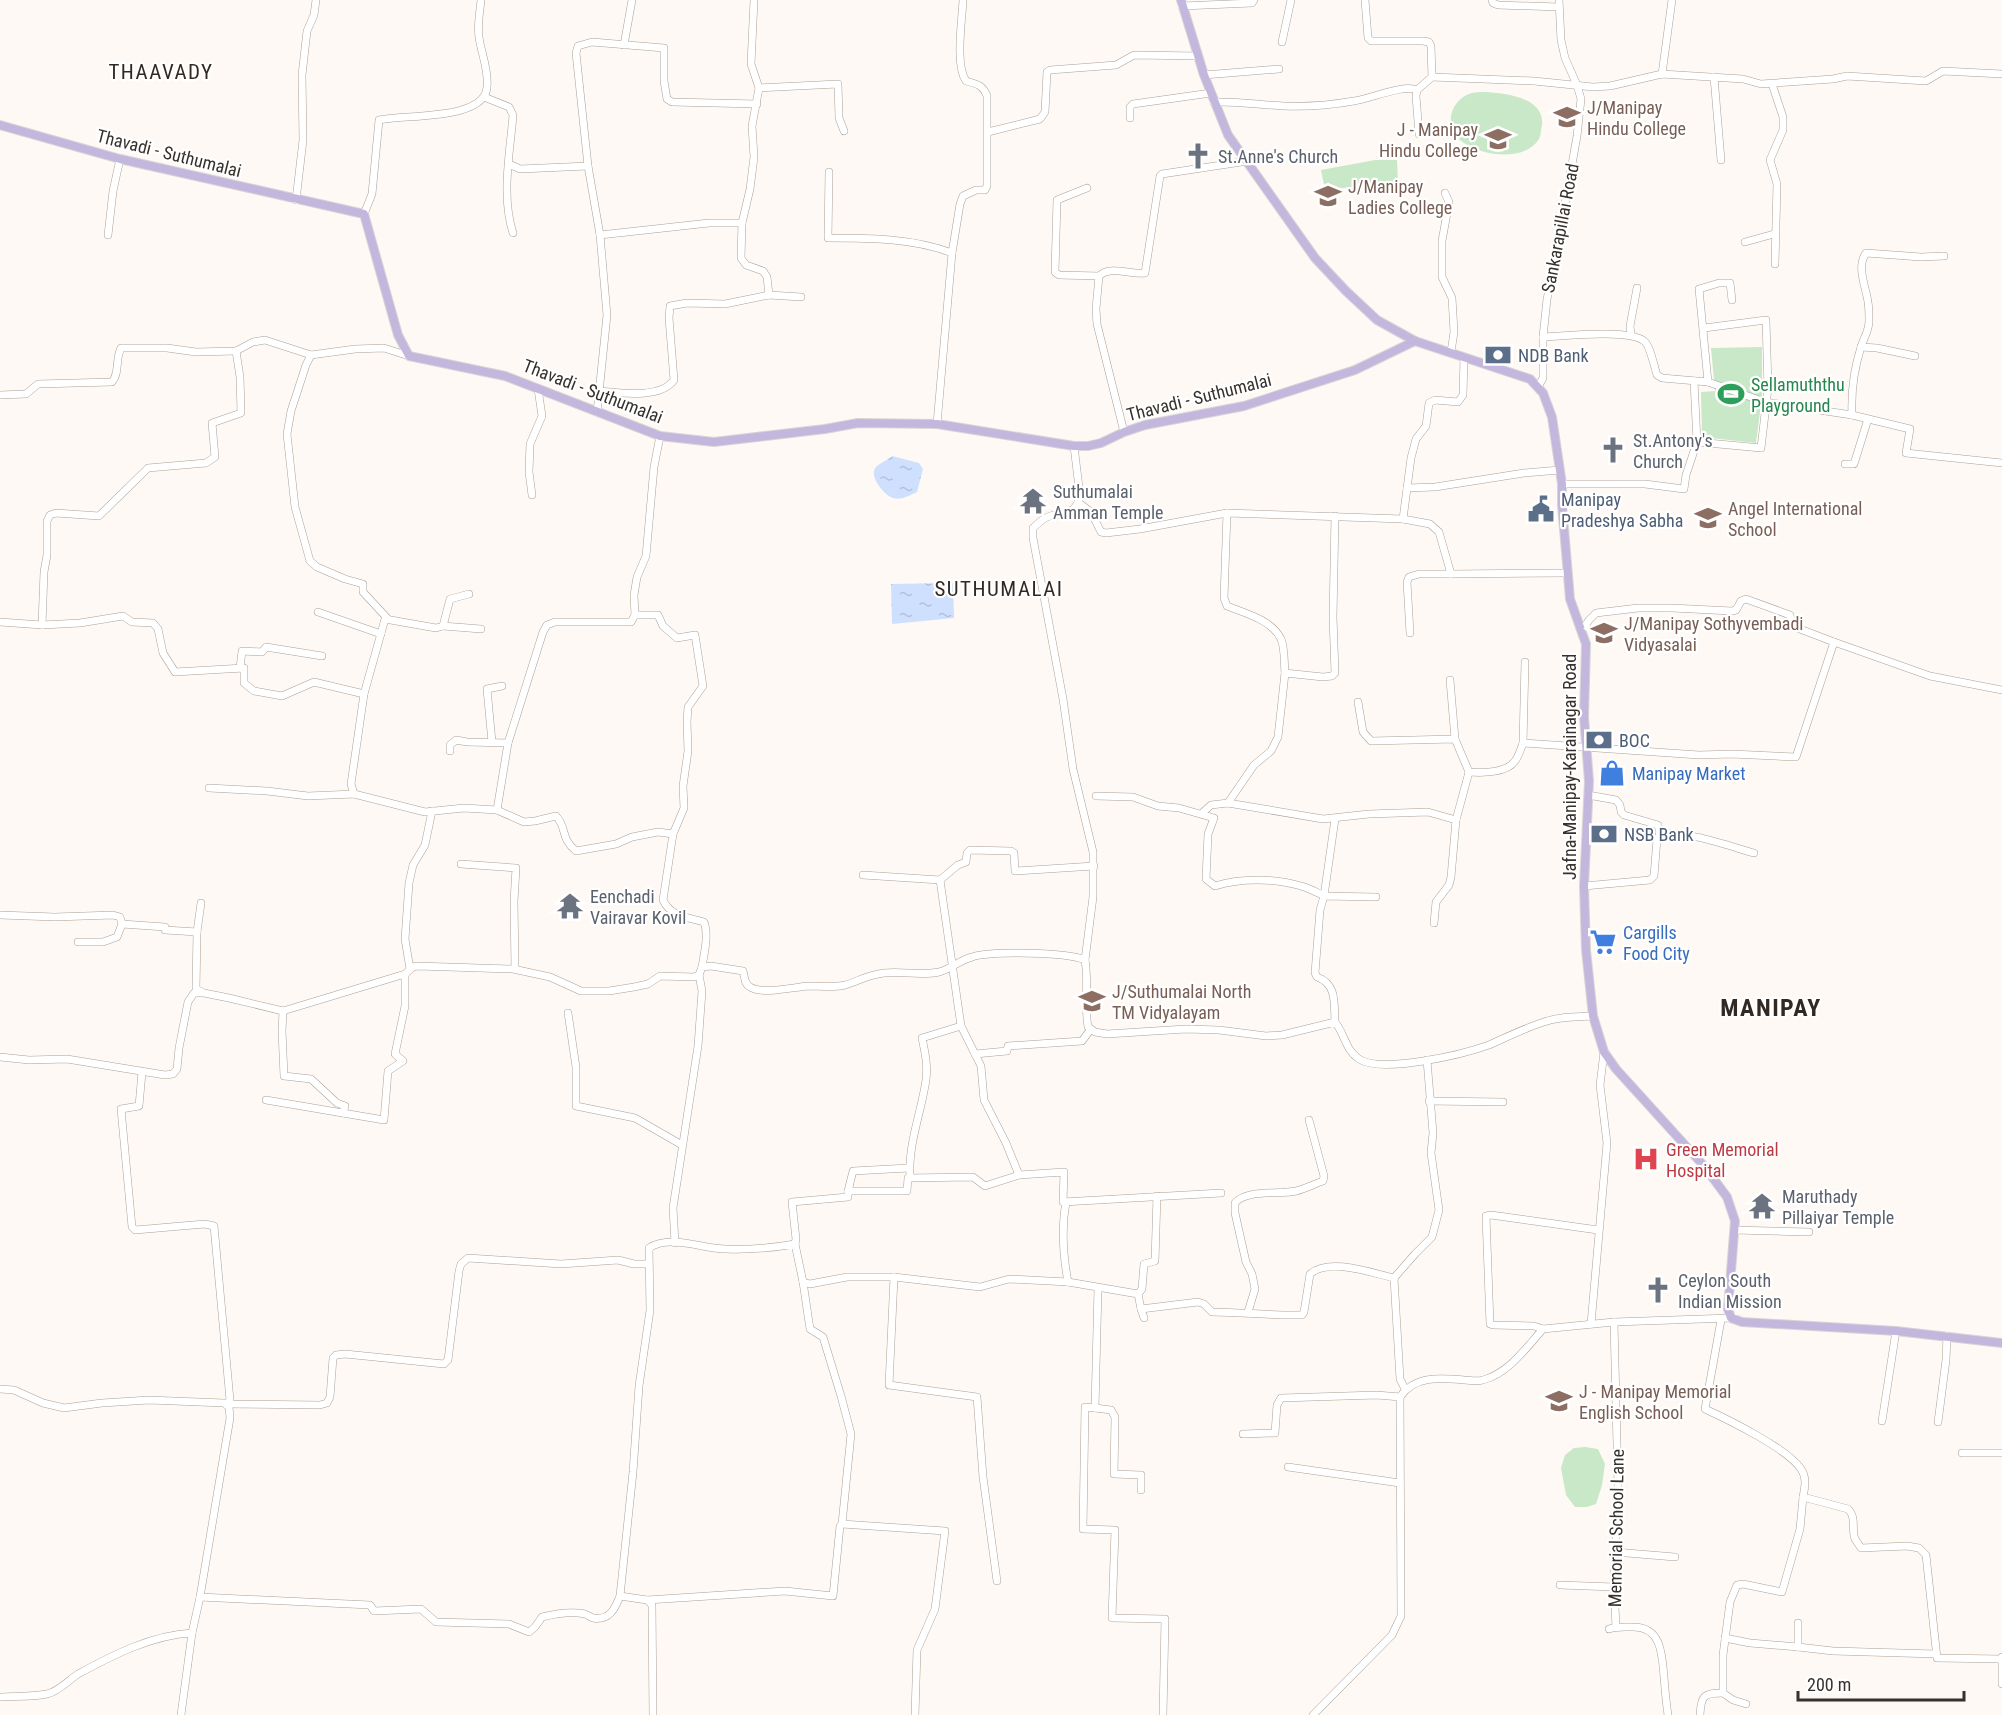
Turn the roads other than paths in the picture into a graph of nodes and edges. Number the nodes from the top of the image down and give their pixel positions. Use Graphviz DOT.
graph roads {
  1 [pos="316,0"];
  2 [pos="481,0"];
  3 [pos="632,0"];
  4 [pos="754,0"];
  5 [pos="963,0"];
  6 [pos="1254,0"];
  7 [pos="1291,0"];
  8 [pos="1365,0"];
  9 [pos="1492,0"];
  10 [pos="1672,0"];
  11 [pos="1181,3"];
  12 [pos="1559,4"];
  13 [pos="1282,42"];
  14 [pos="624,45"];
  15 [pos="1198,56"];
  16 [pos="1279,69"];
  17 [pos="1662,74"];
  18 [pos="2002,74"];
  19 [pos="1204,75"];
  20 [pos="1714,76"];
  21 [pos="1432,77"];
  22 [pos="1772,84"];
  23 [pos="1577,85"];
  24 [pos="759,88"];
  25 [pos="1417,90"];
  26 [pos="484,97"];
  27 [pos="1213,97"];
  28 [pos="757,104"];
  29 [pos="1130,118"];
  30 [pos="0,125"];
  31 [pos="844,131"];
  32 [pos="988,132"];
  33 [pos="1419,134"];
  34 [pos="120,159"];
  35 [pos="1721,160"];
  36 [pos="1248,161"];
  37 [pos="509,164"];
  38 [pos="588,166"];
  39 [pos="829,172"];
  40 [pos="1087,188"];
  41 [pos="1445,193"];
  42 [pos="296,200"];
  43 [pos="364,213"];
  44 [pos="742,223"];
  45 [pos="513,233"];
  46 [pos="1774,234"];
  47 [pos="108,235"];
  48 [pos="600,235"];
  49 [pos="1745,242"];
  50 [pos="952,254"];
  51 [pos="1944,256"];
  52 [pos="1774,264"];
  53 [pos="1099,276"];
  54 [pos="1637,288"];
  55 [pos="769,295"];
  56 [pos="801,297"];
  57 [pos="1732,300"];
  58 [pos="1704,328"];
  59 [pos="1632,335"];
  60 [pos="1542,337"];
  61 [pos="1415,341"];
  62 [pos="1861,347"];
  63 [pos="236,351"];
  64 [pos="1451,352"];
  65 [pos="311,355"];
  66 [pos="409,356"];
  67 [pos="1915,356"];
  68 [pos="1464,357"];
  69 [pos="1694,381"];
  70 [pos="1708,382"];
  71 [pos="1538,387"];
  72 [pos="538,389"];
  73 [pos="599,391"];
  74 [pos="0,395"];
  75 [pos="1765,402"];
  76 [pos="597,412"];
  77 [pos="1852,415"];
  78 [pos="1868,419"];
  79 [pos="937,424"];
  80 [pos="1124,432"];
  81 [pos="660,436"];
  82 [pos="1697,442"];
  83 [pos="1074,446"];
  84 [pos="1845,464"];
  85 [pos="2002,464"];
  86 [pos="1560,470"];
  87 [pos="1562,484"];
  88 [pos="1407,488"];
  89 [pos="532,495"];
  90 [pos="1079,503"];
  91 [pos="1227,513"];
  92 [pos="1335,516"];
  93 [pos="1403,519"];
  94 [pos="1567,573"];
  95 [pos="1451,574"];
  96 [pos="469,594"];
  97 [pos="318,612"];
  98 [pos="635,615"];
  99 [pos="387,618"];
  100 [pos="0,622"];
  101 [pos="42,625"];
  102 [pos="443,626"];
  103 [pos="481,629"];
  104 [pos="1582,631"];
  105 [pos="1410,633"];
  106 [pos="381,634"];
  107 [pos="1834,642"];
  108 [pos="322,656"];
  109 [pos="1525,662"];
  110 [pos="240,668"];
  111 [pos="1285,673"];
  112 [pos="1450,680"];
  113 [pos="502,686"];
  114 [pos="2002,690"];
  115 [pos="364,694"];
  116 [pos="1358,702"];
  117 [pos="1455,739"];
  118 [pos="492,742"];
  119 [pos="508,743"];
  120 [pos="1523,743"];
  121 [pos="1587,749"];
  122 [pos="450,751"];
  123 [pos="1469,772"];
  124 [pos="209,788"];
  125 [pos="354,794"];
  126 [pos="1588,795"];
  127 [pos="1096,796"];
  128 [pos="1228,803"];
  129 [pos="497,810"];
  130 [pos="432,811"];
  131 [pos="1201,814"];
  132 [pos="1335,819"];
  133 [pos="1456,820"];
  134 [pos="674,834"];
  135 [pos="1660,834"];
  136 [pos="1754,853"];
  137 [pos="461,864"];
  138 [pos="1094,866"];
  139 [pos="863,875"];
  140 [pos="940,880"];
  141 [pos="1584,886"];
  142 [pos="1324,896"];
  143 [pos="1376,897"];
  144 [pos="201,903"];
  145 [pos="0,915"];
  146 [pos="1434,923"];
  147 [pos="122,924"];
  148 [pos="197,932"];
  149 [pos="78,942"];
  150 [pos="1085,960"];
  151 [pos="952,966"];
  152 [pos="702,967"];
  153 [pos="515,969"];
  154 [pos="407,972"];
  155 [pos="699,975"];
  156 [pos="204,993"];
  157 [pos="283,1011"];
  158 [pos="568,1013"];
  159 [pos="1593,1016"];
  160 [pos="1335,1022"];
  161 [pos="961,1026"];
  162 [pos="1091,1029"];
  163 [pos="1604,1052"];
  164 [pos="975,1054"];
  165 [pos="0,1057"];
  166 [pos="1427,1060"];
  167 [pos="142,1072"];
  168 [pos="266,1100"];
  169 [pos="1429,1101"];
  170 [pos="1503,1102"];
  171 [pos="343,1113"];
  172 [pos="1309,1120"];
  173 [pos="682,1145"];
  174 [pos="909,1168"];
  175 [pos="1019,1174"];
  176 [pos="910,1178"];
  177 [pos="848,1191"];
  178 [pos="1221,1193"];
  179 [pos="1157,1197"];
  180 [pos="1066,1202"];
  181 [pos="1598,1230"];
  182 [pos="1735,1230"];
  183 [pos="1809,1232"];
  184 [pos="675,1243"];
  185 [pos="795,1244"];
  186 [pos="648,1264"];
  187 [pos="894,1277"];
  188 [pos="1394,1278"];
  189 [pos="803,1282"];
  190 [pos="1068,1282"];
  191 [pos="1098,1288"];
  192 [pos="1137,1294"];
  193 [pos="1141,1309"];
  194 [pos="1248,1312"];
  195 [pos="1144,1318"];
  196 [pos="1731,1318"];
  197 [pos="1721,1320"];
  198 [pos="1614,1322"];
  199 [pos="1591,1324"];
  200 [pos="1544,1329"];
  201 [pos="1896,1331"];
  202 [pos="1947,1336"];
  203 [pos="2002,1343"];
  204 [pos="0,1389"];
  205 [pos="1405,1389"];
  206 [pos="1400,1397"];
  207 [pos="226,1404"];
  208 [pos="1095,1407"];
  209 [pos="1882,1420"];
  210 [pos="1938,1422"];
  211 [pos="1243,1434"];
  212 [pos="1962,1453"];
  213 [pos="2002,1454"];
  214 [pos="1288,1467"];
  215 [pos="1400,1484"];
  216 [pos="1141,1490"];
  217 [pos="1803,1497"];
  218 [pos="842,1524"];
  219 [pos="1615,1552"];
  220 [pos="1675,1557"];
  221 [pos="998,1581"];
  222 [pos="1560,1585"];
  223 [pos="1614,1587"];
  224 [pos="620,1596"];
  225 [pos="200,1597"];
  226 [pos="647,1600"];
  227 [pos="1798,1623"];
  228 [pos="192,1633"];
  229 [pos="1725,1638"];
  230 [pos="1798,1647"];
  231 [pos="1936,1654"];
  232 [pos="2002,1658"];
  233 [pos="2002,1684"];
  234 [pos="1723,1694"];
  235 [pos="0,1697"];
  236 [pos="1746,1704"];
  237 [pos="181,1715"];
  238 [pos="653,1715"];
  239 [pos="915,1715"];
  240 [pos="1162,1715"];
  241 [pos="1312,1715"];
  242 [pos="1668,1715"];
  243 [pos="1700,1715"];
  1 -- 42 [label="street"];
  2 -- 26 [label="street"];
  3 -- 14 [label="street"];
  4 -- 24 [label="street"];
  5 -- 32 [label="street"];
  6 -- 11 [label="street"];
  7 -- 13 [label="street"];
  8 -- 21 [label="street"];
  9 -- 12 [label="street"];
  10 -- 17 [label="street"];
  11 -- 15 [label="main road"];
  12 -- 23 [label="street, Sankarapillai Road"];
  14 -- 28 [label="street"];
  14 -- 38 [label="street"];
  15 -- 19 [label="main road"];
  15 -- 32 [label="street"];
  16 -- 19 [label="street"];
  17 -- 20 [label="street"];
  17 -- 23 [label="street"];
  18 -- 22 [label="street"];
  19 -- 27 [label="main road"];
  20 -- 22 [label="street"];
  20 -- 35 [label="street"];
  21 -- 23 [label="street"];
  21 -- 25 [label="street"];
  22 -- 46 [label="street"];
  23 -- 60 [label="street, Sankarapillai Road"];
  24 -- 28 [label="street"];
  24 -- 31 [label="street"];
  25 -- 27 [label="street"];
  25 -- 33 [label="street"];
  26 -- 37 [label="street"];
  26 -- 43 [label="street"];
  27 -- 29 [label="street"];
  27 -- 36 [label="main road"];
  28 -- 44 [label="street"];
  30 -- 34 [label="main road, Thavadi - Suthumalai"];
  32 -- 50 [label="street"];
  34 -- 42 [label="main road, Thavadi - Suthumalai"];
  34 -- 47 [label="street"];
  36 -- 53 [label="street"];
  36 -- 61 [label="main road"];
  37 -- 38 [label="street"];
  37 -- 45 [label="street"];
  38 -- 48 [label="street"];
  39 -- 50 [label="street"];
  40 -- 53 [label="street"];
  41 -- 64 [label="street"];
  42 -- 43 [label="main road, Thavadi - Suthumalai"];
  43 -- 66 [label="main road"];
  44 -- 48 [label="street"];
  44 -- 55 [label="street"];
  46 -- 49 [label="street"];
  46 -- 52 [label="street"];
  48 -- 73 [label="street"];
  50 -- 79 [label="street"];
  51 -- 62 [label="street"];
  53 -- 80 [label="street"];
  54 -- 59 [label="street"];
  55 -- 56 [label="street"];
  55 -- 73 [label="street"];
  57 -- 58 [label="street"];
  58 -- 70 [label="street"];
  58 -- 75 [label="street"];
  59 -- 60 [label="street"];
  59 -- 69 [label="street"];
  60 -- 71 [label="street, Sankarapillai Road"];
  61 -- 64 [label="main road"];
  61 -- 80 [label="main road, Thavadi - Suthumalai"];
  62 -- 67 [label="street"];
  62 -- 77 [label="street"];
  63 -- 65 [label="street"];
  63 -- 74 [label="street"];
  63 -- 101 [label="street"];
  64 -- 68 [label="main road"];
  65 -- 66 [label="street"];
  65 -- 99 [label="street"];
  66 -- 72 [label="main road, Thavadi - Suthumalai"];
  68 -- 71 [label="main road"];
  68 -- 88 [label="street"];
  69 -- 70 [label="street"];
  69 -- 82 [label="street"];
  70 -- 75 [label="street"];
  71 -- 86 [label="main road, Jafna-Manipay-Karainagar Road"];
  72 -- 76 [label="main road, Thavadi - Suthumalai"];
  72 -- 89 [label="street"];
  73 -- 76 [label="street"];
  75 -- 77 [label="street"];
  75 -- 82 [label="street"];
  76 -- 81 [label="main road, Thavadi - Suthumalai"];
  77 -- 78 [label="street"];
  78 -- 84 [label="street"];
  78 -- 85 [label="street"];
  79 -- 81 [label="main road, Thavadi - Suthumalai"];
  79 -- 83 [label="main road, Thavadi - Suthumalai"];
  80 -- 83 [label="main road, Thavadi - Suthumalai"];
  81 -- 98 [label="street"];
  82 -- 87 [label="street"];
  83 -- 90 [label="street"];
  86 -- 87 [label="main road, Jafna-Manipay-Karainagar Road"];
  86 -- 88 [label="street"];
  87 -- 94 [label="main road, Jafna-Manipay-Karainagar Road"];
  88 -- 93 [label="street"];
  90 -- 91 [label="street"];
  90 -- 138 [label="street"];
  91 -- 92 [label="street"];
  91 -- 111 [label="street"];
  92 -- 93 [label="street"];
  92 -- 111 [label="street"];
  93 -- 95 [label="street"];
  94 -- 95 [label="street"];
  94 -- 104 [label="main road, Jafna-Manipay-Karainagar Road"];
  95 -- 105 [label="street"];
  96 -- 102 [label="street"];
  97 -- 106 [label="street"];
  98 -- 119 [label="street"];
  98 -- 134 [label="street"];
  99 -- 102 [label="street"];
  99 -- 106 [label="street"];
  100 -- 101 [label="street"];
  101 -- 110 [label="street"];
  102 -- 103 [label="street"];
  104 -- 107 [label="street"];
  104 -- 121 [label="main road, Jafna-Manipay-Karainagar Road"];
  106 -- 115 [label="street"];
  107 -- 114 [label="street"];
  107 -- 121 [label="street"];
  108 -- 110 [label="street"];
  109 -- 120 [label="street"];
  110 -- 115 [label="street"];
  111 -- 128 [label="street"];
  112 -- 117 [label="street"];
  113 -- 118 [label="street"];
  115 -- 125 [label="street"];
  116 -- 117 [label="street"];
  117 -- 123 [label="street"];
  118 -- 119 [label="street"];
  118 -- 122 [label="street"];
  119 -- 129 [label="street"];
  120 -- 121 [label="street"];
  120 -- 123 [label="street"];
  121 -- 126 [label="main road, Jafna-Manipay-Karainagar Road"];
  123 -- 133 [label="street"];
  124 -- 125 [label="street"];
  125 -- 130 [label="street"];
  126 -- 135 [label="street"];
  126 -- 141 [label="main road, Jafna-Manipay-Karainagar Road"];
  127 -- 131 [label="street"];
  128 -- 131 [label="street"];
  128 -- 132 [label="street"];
  129 -- 130 [label="street"];
  129 -- 134 [label="street"];
  130 -- 154 [label="street"];
  131 -- 142 [label="street"];
  132 -- 133 [label="street"];
  132 -- 142 [label="street"];
  133 -- 146 [label="street"];
  134 -- 152 [label="street"];
  135 -- 136 [label="street"];
  135 -- 141 [label="street"];
  137 -- 153 [label="street"];
  138 -- 140 [label="street"];
  138 -- 150 [label="street"];
  139 -- 140 [label="street"];
  140 -- 151 [label="street"];
  141 -- 159 [label="main road, Jafna-Manipay-Karainagar Road"];
  142 -- 143 [label="street"];
  142 -- 160 [label="street"];
  144 -- 148 [label="street"];
  145 -- 147 [label="street"];
  147 -- 148 [label="street"];
  147 -- 149 [label="street"];
  148 -- 156 [label="street"];
  150 -- 151 [label="street"];
  150 -- 162 [label="street"];
  151 -- 152 [label="street"];
  151 -- 161 [label="street"];
  152 -- 155 [label="street"];
  153 -- 154 [label="street"];
  153 -- 155 [label="street"];
  154 -- 157 [label="street"];
  154 -- 171 [label="street"];
  155 -- 173 [label="street"];
  156 -- 157 [label="street"];
  156 -- 167 [label="street"];
  157 -- 171 [label="street"];
  158 -- 173 [label="street"];
  159 -- 163 [label="main road, Jafna-Manipay-Karainagar Road"];
  159 -- 166 [label="street"];
  160 -- 162 [label="street"];
  160 -- 166 [label="street"];
  161 -- 164 [label="street"];
  161 -- 174 [label="street"];
  162 -- 164 [label="street"];
  163 -- 181 [label="street"];
  163 -- 182 [label="main road, Jafna-Manipay-Karainagar Road"];
  164 -- 175 [label="street"];
  165 -- 167 [label="street"];
  166 -- 169 [label="street"];
  167 -- 207 [label="street"];
  168 -- 171 [label="street"];
  169 -- 170 [label="street"];
  169 -- 188 [label="street"];
  172 -- 194 [label="street"];
  173 -- 184 [label="street"];
  174 -- 176 [label="street"];
  174 -- 177 [label="street"];
  175 -- 176 [label="street"];
  175 -- 180 [label="street"];
  176 -- 177 [label="street"];
  177 -- 185 [label="street"];
  178 -- 179 [label="street"];
  179 -- 180 [label="street"];
  179 -- 192 [label="street"];
  180 -- 190 [label="street"];
  181 -- 199 [label="street"];
  181 -- 200 [label="street"];
  182 -- 183 [label="street"];
  182 -- 196 [label="main road, Jafna-Manipay-Karainagar Road"];
  184 -- 185 [label="street"];
  184 -- 186 [label="street"];
  185 -- 189 [label="street"];
  186 -- 207 [label="street"];
  186 -- 224 [label="street"];
  187 -- 189 [label="street"];
  187 -- 190 [label="street"];
  187 -- 221 [label="street"];
  188 -- 194 [label="street"];
  188 -- 205 [label="street"];
  189 -- 218 [label="street"];
  190 -- 191 [label="street"];
  191 -- 192 [label="street"];
  191 -- 208 [label="street"];
  192 -- 193 [label="street"];
  193 -- 194 [label="street"];
  193 -- 195 [label="street"];
  196 -- 197 [label="street"];
  196 -- 201 [label="main road"];
  197 -- 198 [label="street"];
  197 -- 217 [label="street"];
  198 -- 199 [label="street"];
  198 -- 219 [label="street, Memorial School Lane"];
  199 -- 200 [label="street"];
  200 -- 205 [label="street"];
  201 -- 202 [label="main road"];
  201 -- 209 [label="street"];
  202 -- 203 [label="main road"];
  202 -- 210 [label="street"];
  204 -- 207 [label="street"];
  205 -- 206 [label="street"];
  206 -- 211 [label="street"];
  206 -- 215 [label="street"];
  207 -- 225 [label="street"];
  208 -- 216 [label="street"];
  208 -- 240 [label="street"];
  212 -- 213 [label="street"];
  214 -- 215 [label="street"];
  215 -- 241 [label="street"];
  217 -- 229 [label="street"];
  217 -- 231 [label="street"];
  218 -- 226 [label="street"];
  218 -- 239 [label="street"];
  219 -- 220 [label="street"];
  219 -- 223 [label="street, Memorial School Lane"];
  222 -- 223 [label="street"];
  223 -- 242 [label="street, Memorial School Lane"];
  224 -- 225 [label="street"];
  224 -- 226 [label="street"];
  225 -- 228 [label="street"];
  226 -- 238 [label="street"];
  227 -- 230 [label="street"];
  228 -- 235 [label="street"];
  228 -- 237 [label="street"];
  229 -- 230 [label="street"];
  229 -- 234 [label="street"];
  230 -- 231 [label="street"];
  231 -- 232 [label="street"];
  232 -- 233 [label="street"];
  234 -- 236 [label="street"];
  234 -- 243 [label="street"];
}
